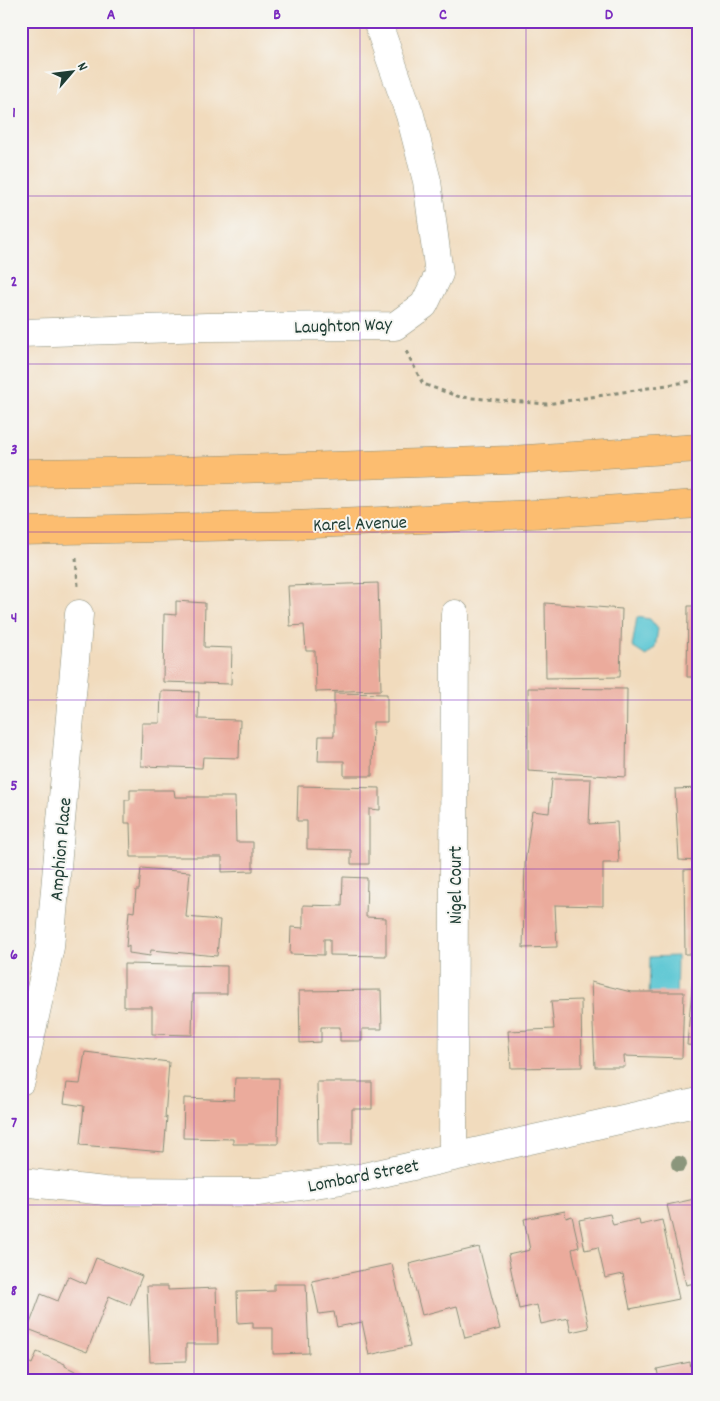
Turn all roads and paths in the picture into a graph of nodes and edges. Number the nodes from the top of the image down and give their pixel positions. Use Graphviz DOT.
graph roads {
  1 [pos="377,21"];
  2 [pos="395,326"];
  3 [pos="21,333"];
  4 [pos="699,380"];
  5 [pos="699,448"];
  6 [pos="21,473"];
  7 [pos="699,504"];
  8 [pos="21,531"];
  9 [pos="80,614"];
  10 [pos="455,614"];
  11 [pos="21,1081"];
  12 [pos="699,1102"];
  13 [pos="453,1156"];
  14 [pos="21,1182"];
  1 -- 2 [label="street, Laughton Way"];
  2 -- 3 [label="street, Laughton Way"];
  2 -- 4 [label="path"];
  5 -- 6 [label="main road"];
  7 -- 8 [label="main road, Karel Avenue"];
  9 -- 11 [label="street, Amphion Place"];
  10 -- 13 [label="street, Nigel Court"];
  12 -- 13 [label="street, Lombard Street"];
  13 -- 14 [label="street, Lombard Street"];
}
